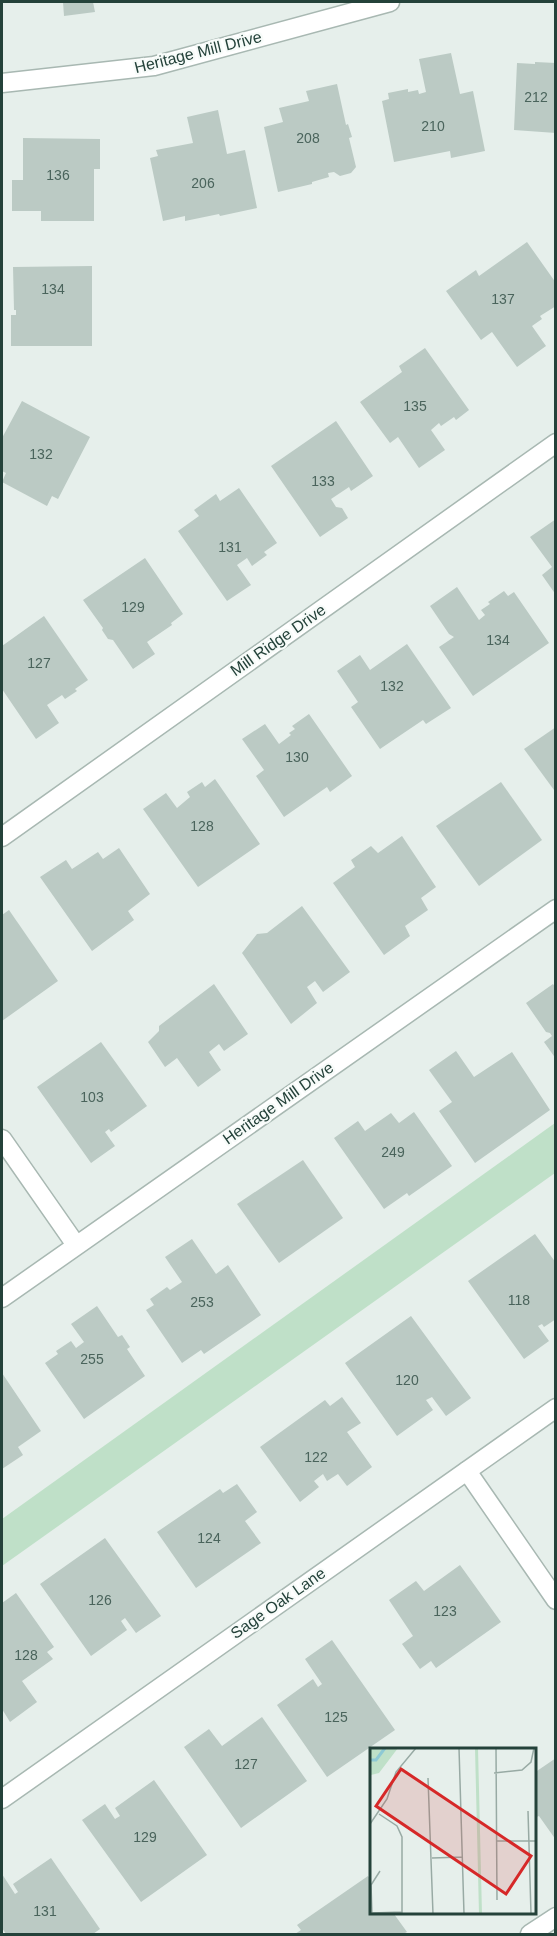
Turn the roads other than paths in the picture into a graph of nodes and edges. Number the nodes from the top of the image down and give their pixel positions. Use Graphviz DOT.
graph roads {
  1 [pos="390,2"];
  2 [pos="2,83"];
  3 [pos="555,443"];
  4 [pos="2,837"];
  5 [pos="555,909"];
  6 [pos="2,1139"];
  7 [pos="76,1245"];
  8 [pos="2,1298"];
  9 [pos="555,1408"];
  10 [pos="467,1471"];
  11 [pos="555,1599"];
  12 [pos="2,1798"];
  13 [pos="555,1917"];
  14 [pos="530,1935"];
  1 -- 2 [label="street, Heritage Mill Drive"];
  3 -- 4 [label="street, Mill Ridge Drive"];
  5 -- 7 [label="street, Heritage Mill Drive"];
  6 -- 7 [label="street"];
  7 -- 8 [label="street, Heritage Mill Drive"];
  9 -- 10 [label="street, Sage Oak Lane"];
  10 -- 11 [label="street"];
  10 -- 12 [label="street, Sage Oak Lane"];
  13 -- 14 [label="street"];
}
